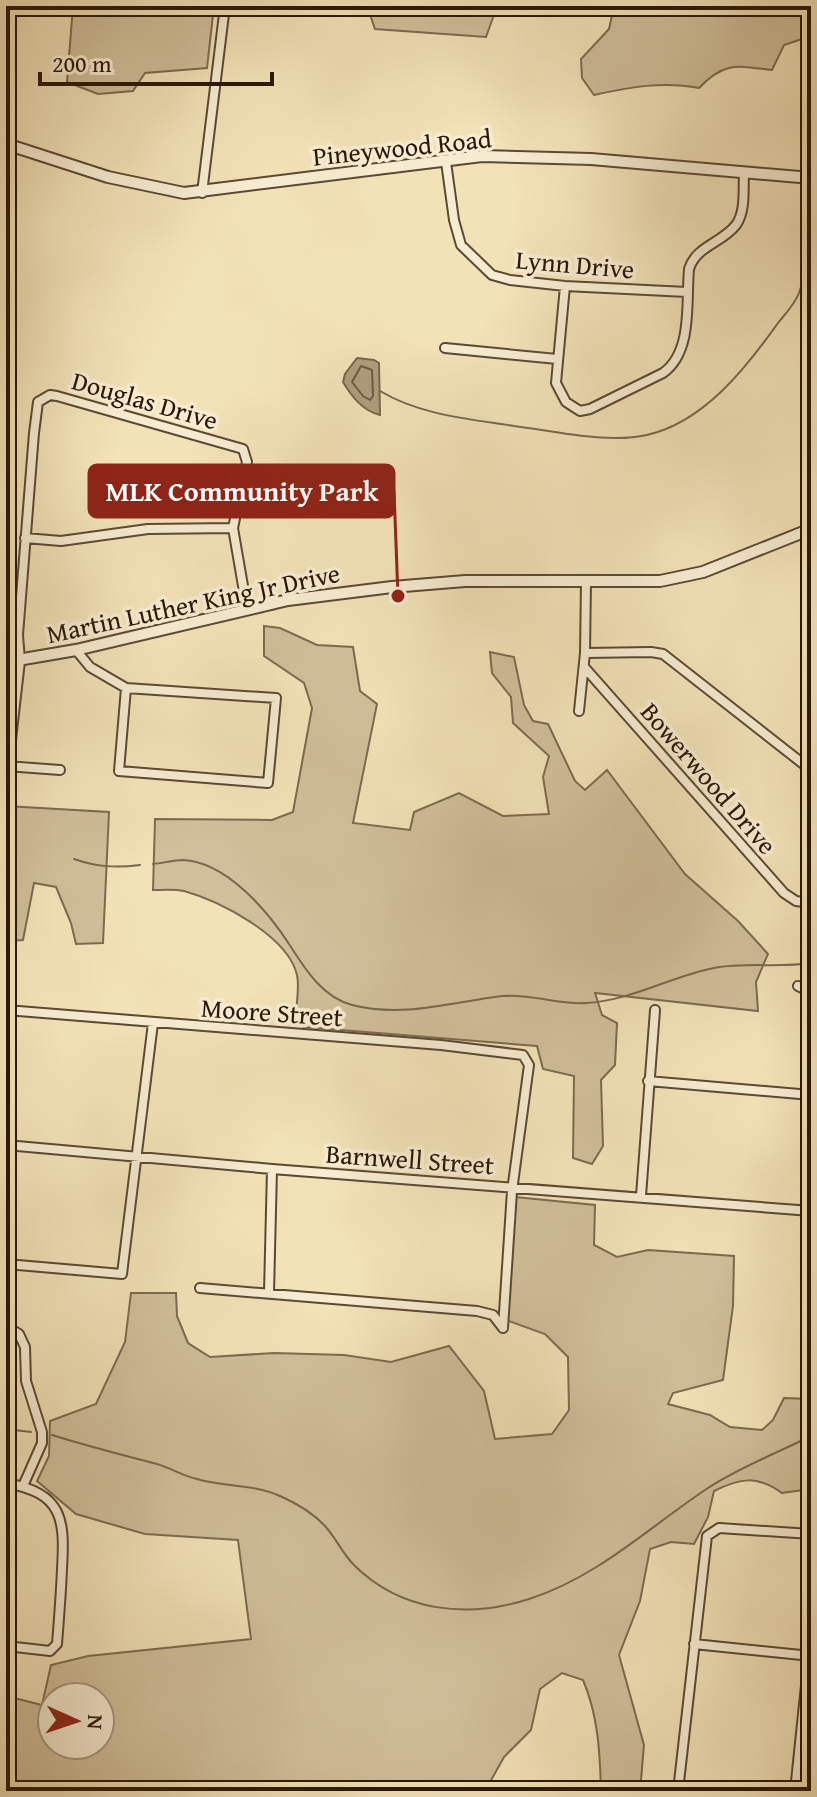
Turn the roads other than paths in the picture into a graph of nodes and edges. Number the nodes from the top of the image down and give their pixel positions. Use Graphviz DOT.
graph roads {
  1 [pos="225,6"];
  2 [pos="6,144"];
  3 [pos="446,162"];
  4 [pos="744,173"];
  5 [pos="811,178"];
  6 [pos="202,193"];
  7 [pos="565,286"];
  8 [pos="687,292"];
  9 [pos="445,348"];
  10 [pos="557,359"];
  11 [pos="233,528"];
  12 [pos="811,529"];
  13 [pos="25,538"];
  14 [pos="586,581"];
  15 [pos="247,609"];
  16 [pos="76,650"];
  17 [pos="585,653"];
  18 [pos="20,661"];
  19 [pos="6,662"];
  20 [pos="585,668"];
  21 [pos="126,688"];
  22 [pos="579,711"];
  23 [pos="7,766"];
  24 [pos="60,770"];
  25 [pos="811,770"];
  26 [pos="811,903"];
  27 [pos="798,986"];
  28 [pos="811,992"];
  29 [pos="6,1010"];
  30 [pos="655,1010"];
  31 [pos="153,1023"];
  32 [pos="648,1081"];
  33 [pos="811,1095"];
  34 [pos="6,1145"];
  35 [pos="135,1155"];
  36 [pos="272,1169"];
  37 [pos="515,1186"];
  38 [pos="641,1196"];
  39 [pos="811,1211"];
  40 [pos="6,1264"];
  41 [pos="200,1288"];
  42 [pos="269,1293"];
  43 [pos="6,1326"];
  44 [pos="6,1483"];
  45 [pos="23,1486"];
  46 [pos="811,1534"];
  47 [pos="811,1637"];
  48 [pos="694,1644"];
  49 [pos="6,1646"];
  50 [pos="810,1656"];
  51 [pos="678,1791"];
  52 [pos="795,1791"];
  1 -- 6 [label="street"];
  2 -- 6 [label="street, Pineywood Road"];
  3 -- 4 [label="street, Pineywood Road"];
  3 -- 6 [label="street, Pineywood Road"];
  3 -- 7 [label="street, Lynn Drive"];
  4 -- 5 [label="street, Pineywood Road"];
  4 -- 8 [label="street"];
  7 -- 8 [label="street, Lynn Drive"];
  7 -- 10 [label="street"];
  8 -- 10 [label="street"];
  9 -- 10 [label="street"];
  11 -- 13 [label="street"];
  11 -- 13 [label="street, Douglas Drive"];
  11 -- 15 [label="street, Douglas Drive"];
  12 -- 14 [label="street, Martin Luther King Jr Drive"];
  13 -- 18 [label="street, Douglas Drive"];
  14 -- 15 [label="street, Martin Luther King Jr Drive"];
  14 -- 17 [label="street"];
  15 -- 16 [label="street, Martin Luther King Jr Drive"];
  16 -- 18 [label="street, Martin Luther King Jr Drive"];
  16 -- 21 [label="street"];
  17 -- 20 [label="street"];
  17 -- 25 [label="street"];
  18 -- 19 [label="street, Martin Luther King Jr Drive"];
  18 -- 23 [label="street, Douglas Drive"];
  20 -- 22 [label="street"];
  20 -- 26 [label="street, Bowerwood Drive"];
  21 -- 21 [label="street"];
  23 -- 24 [label="street"];
  27 -- 28 [label="street"];
  29 -- 31 [label="street, Moore Street"];
  30 -- 32 [label="street"];
  31 -- 35 [label="street"];
  31 -- 37 [label="street, Moore Street"];
  32 -- 33 [label="street"];
  32 -- 38 [label="street"];
  34 -- 35 [label="street, Barnwell Street"];
  35 -- 36 [label="street, Barnwell Street"];
  35 -- 40 [label="street"];
  36 -- 37 [label="street, Barnwell Street"];
  36 -- 42 [label="street"];
  37 -- 38 [label="street, Barnwell Street"];
  37 -- 42 [label="street"];
  38 -- 39 [label="street, Barnwell Street"];
  41 -- 42 [label="street"];
  43 -- 45 [label="street"];
  44 -- 45 [label="street"];
  45 -- 49 [label="street"];
  46 -- 48 [label="street"];
  47 -- 50 [label="street"];
  48 -- 50 [label="street"];
  48 -- 51 [label="street"];
  50 -- 52 [label="street"];
}
